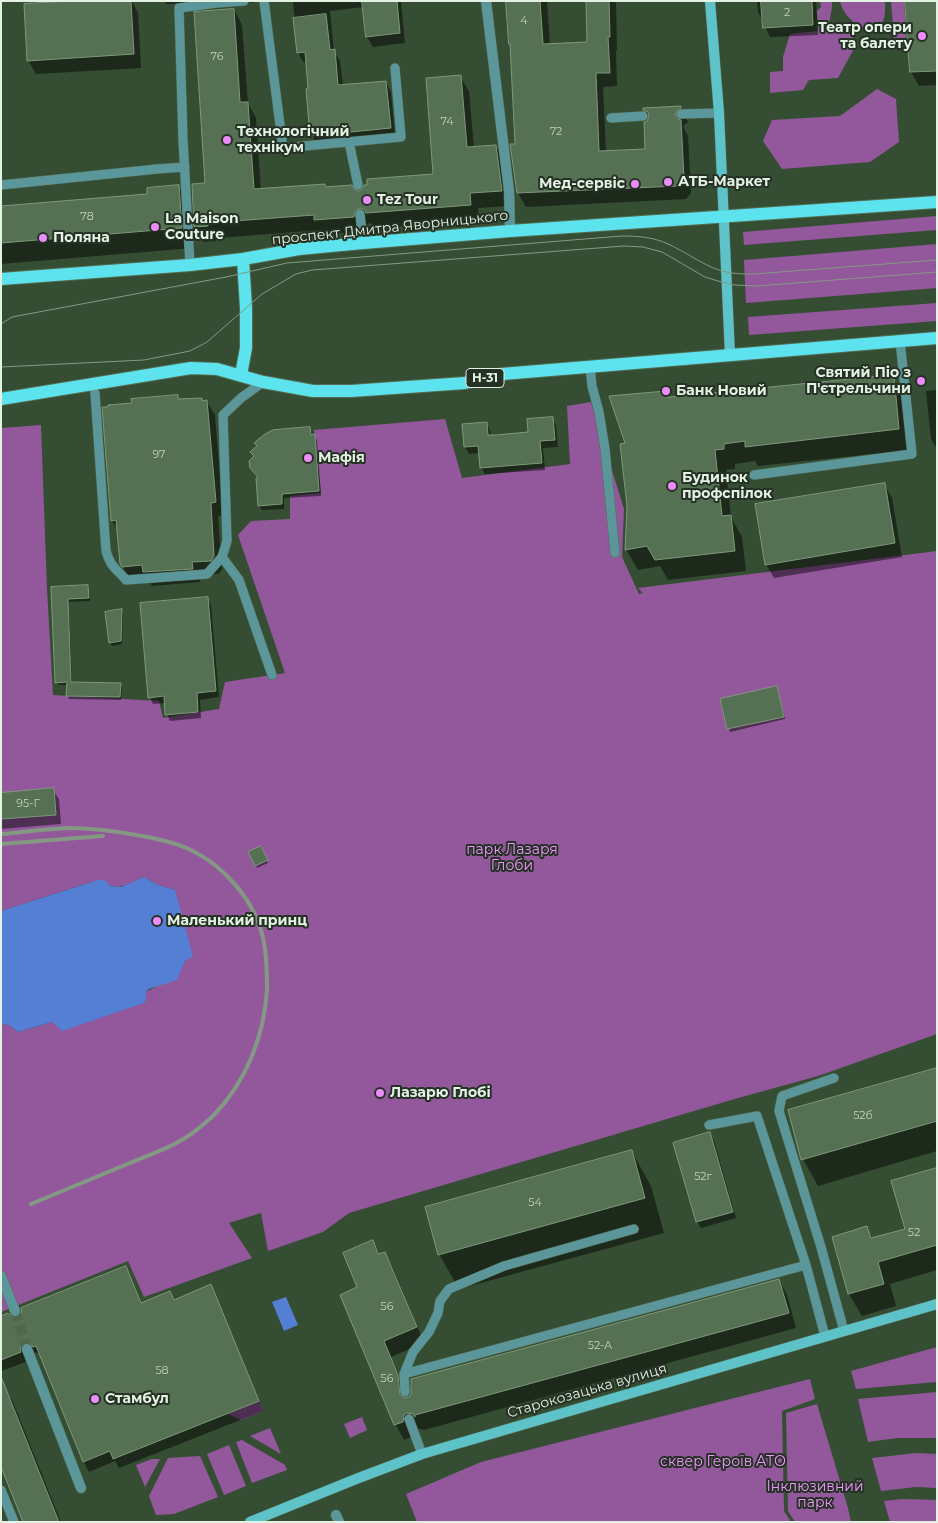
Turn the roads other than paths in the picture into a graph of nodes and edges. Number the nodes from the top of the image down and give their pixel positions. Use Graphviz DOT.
graph roads {
  1 [pos="244,1"];
  2 [pos="264,1"];
  3 [pos="486,1"];
  4 [pos="710,1"];
  5 [pos="395,68"];
  6 [pos="719,113"];
  7 [pos="681,114"];
  8 [pos="644,116"];
  9 [pos="611,118"];
  10 [pos="349,142"];
  11 [pos="185,167"];
  12 [pos="1,185"];
  13 [pos="358,185"];
  14 [pos="937,202"];
  15 [pos="360,214"];
  16 [pos="729,216"];
  17 [pos="510,232"];
  18 [pos="363,243"];
  19 [pos="243,259"];
  20 [pos="190,265"];
  21 [pos="1,279"];
  22 [pos="937,338"];
  23 [pos="900,341"];
  24 [pos="730,355"];
  25 [pos="590,366"];
  26 [pos="241,375"];
  27 [pos="263,382"];
  28 [pos="95,393"];
  29 [pos="1,399"];
  30 [pos="754,475"];
  31 [pos="615,553"];
  32 [pos="222,557"];
  33 [pos="272,675"];
  34 [pos="834,1078"];
  35 [pos="709,1124"];
  36 [pos="634,1229"];
  37 [pos="806,1265"];
  38 [pos="1,1276"];
  39 [pos="937,1304"];
  40 [pos="14,1311"];
  41 [pos="844,1330"];
  42 [pos="825,1336"];
  43 [pos="27,1349"];
  44 [pos="404,1374"];
  45 [pos="405,1392"];
  46 [pos="410,1419"];
  47 [pos="422,1454"];
  48 [pos="81,1488"];
  49 [pos="1,1490"];
  50 [pos="14,1522"];
  51 [pos="250,1522"];
  1 -- 11 [label="lane"];
  2 -- 10 [label="lane"];
  3 -- 17 [label="street"];
  4 -- 6 [label="street"];
  5 -- 10 [label="lane"];
  6 -- 7 [label="lane"];
  6 -- 16 [label="street"];
  8 -- 9 [label="lane"];
  10 -- 13 [label="lane"];
  11 -- 12 [label="lane"];
  11 -- 20 [label="lane"];
  14 -- 16 [label="main road, проспект Дмитра Яворницького"];
  15 -- 18 [label="lane"];
  16 -- 17 [label="main road, проспект Дмитра Яворницького"];
  16 -- 24 [label="street"];
  17 -- 18 [label="main road, проспект Дмитра Яворницького"];
  18 -- 19 [label="main road, проспект Дмитра Яворницького"];
  19 -- 20 [label="main road, проспект Дмитра Яворницького"];
  19 -- 26 [label="main road"];
  20 -- 21 [label="main road, проспект Дмитра Яворницького"];
  22 -- 23 [label="main road, Н-31"];
  23 -- 24 [label="main road, Н-31"];
  23 -- 30 [label="lane"];
  24 -- 25 [label="main road, Н-31"];
  25 -- 27 [label="main road, Н-31"];
  25 -- 31 [label="lane"];
  26 -- 27 [label="main road, Н-31"];
  26 -- 29 [label="main road"];
  27 -- 32 [label="lane"];
  28 -- 32 [label="lane"];
  32 -- 33 [label="lane"];
  34 -- 41 [label="lane"];
  35 -- 37 [label="lane"];
  36 -- 44 [label="lane"];
  37 -- 42 [label="lane"];
  37 -- 44 [label="lane"];
  38 -- 40 [label="street"];
  39 -- 41 [label="street, Старокозацька вулиця"];
  41 -- 42 [label="street, Старокозацька вулиця"];
  42 -- 47 [label="street, Старокозацька вулиця"];
  43 -- 48 [label="street"];
  44 -- 45 [label="lane"];
  46 -- 47 [label="lane"];
  47 -- 51 [label="street, Старокозацька вулиця"];
  49 -- 50 [label="lane"];
}
